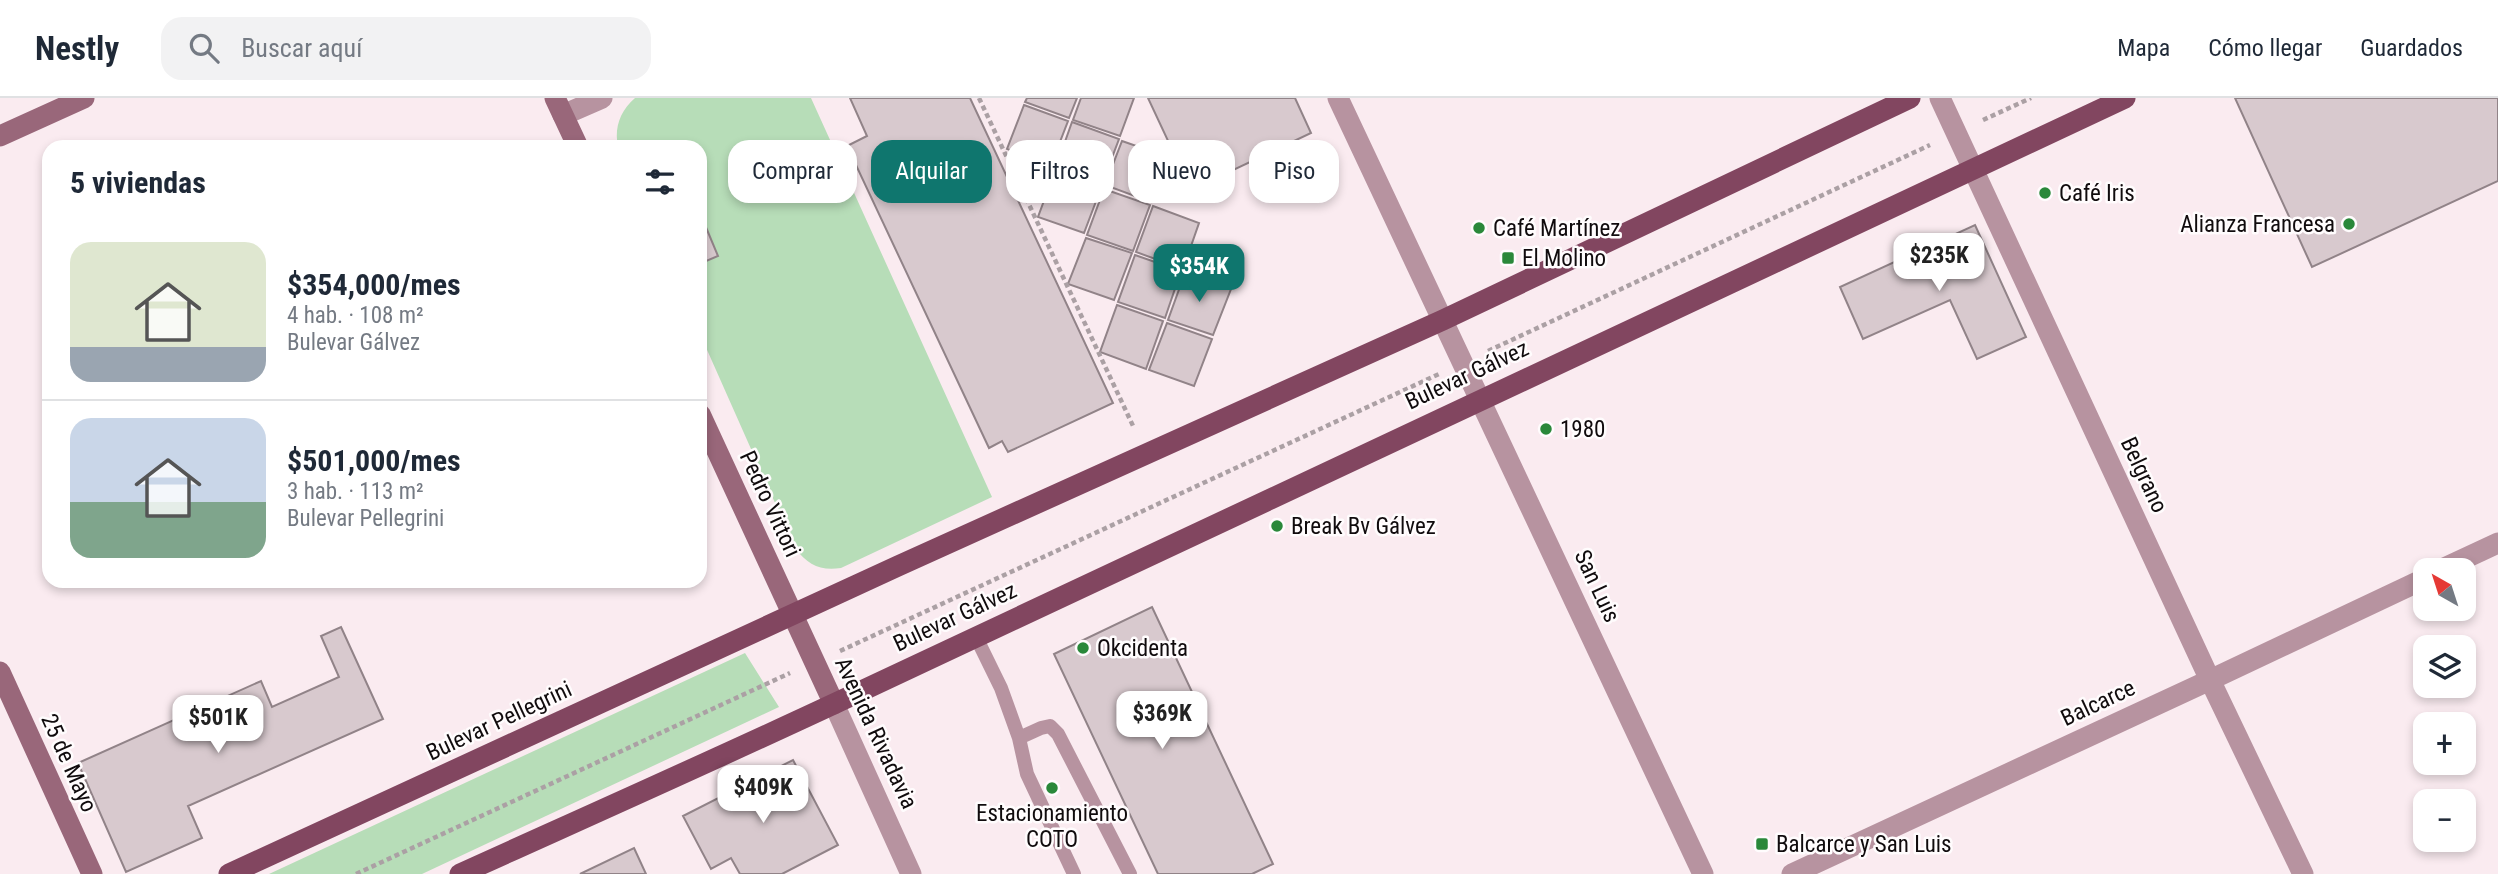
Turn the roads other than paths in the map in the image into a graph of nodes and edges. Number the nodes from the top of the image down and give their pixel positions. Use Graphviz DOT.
graph roads {
  1 [pos="85,98"];
  2 [pos="602,98"];
  3 [pos="1338,98"];
  4 [pos="1910,98"];
  5 [pos="1940,98"];
  6 [pos="2125,98"];
  7 [pos="559,107"];
  8 [pos="0,136"];
  9 [pos="575,140"];
  10 [pos="1973,168"];
  11 [pos="1443,320"];
  12 [pos="1480,397"];
  13 [pos="707,429"];
  14 [pos="2498,543"];
  15 [pos="2466,558"];
  16 [pos="2413,584"];
  17 [pos="792,615"];
  18 [pos="976,637"];
  19 [pos="0,672"];
  20 [pos="2210,680"];
  21 [pos="834,704"];
  22 [pos="1019,737"];
  23 [pos="92,874"];
  24 [pos="229,874"];
  25 [pos="460,874"];
  26 [pos="911,874"];
  27 [pos="1074,874"];
  28 [pos="1130,874"];
  29 [pos="1703,874"];
  30 [pos="1792,874"];
  31 [pos="2303,874"];
  1 -- 8 [label="street"];
  2 -- 7 [label="street"];
  3 -- 11 [label="street, San Luis"];
  4 -- 11 [label="main road"];
  5 -- 10 [label="street, Belgrano"];
  6 -- 10 [label="main road, Bulevar Gálvez"];
  7 -- 9 [label="street"];
  10 -- 12 [label="main road, Bulevar Gálvez"];
  10 -- 20 [label="street, Belgrano"];
  11 -- 12 [label="street, San Luis"];
  11 -- 17 [label="main road"];
  12 -- 18 [label="main road, Bulevar Gálvez"];
  12 -- 29 [label="street, San Luis"];
  13 -- 17 [label="street, Pedro Vittori"];
  14 -- 15 [label="street"];
  16 -- 20 [label="street, Balcarce"];
  17 -- 21 [label="street, Avenida Rivadavia"];
  17 -- 24 [label="main road, Bulevar Pellegrini"];
  18 -- 21 [label="main road, Bulevar Gálvez"];
  18 -- 22 [label="lane"];
  19 -- 23 [label="street, 25 de Mayo"];
  20 -- 30 [label="street, Balcarce"];
  20 -- 31 [label="street, Belgrano"];
  21 -- 25 [label="main road"];
  21 -- 26 [label="street, Avenida Rivadavia"];
  22 -- 27 [label="lane"];
  22 -- 28 [label="lane"];
}
